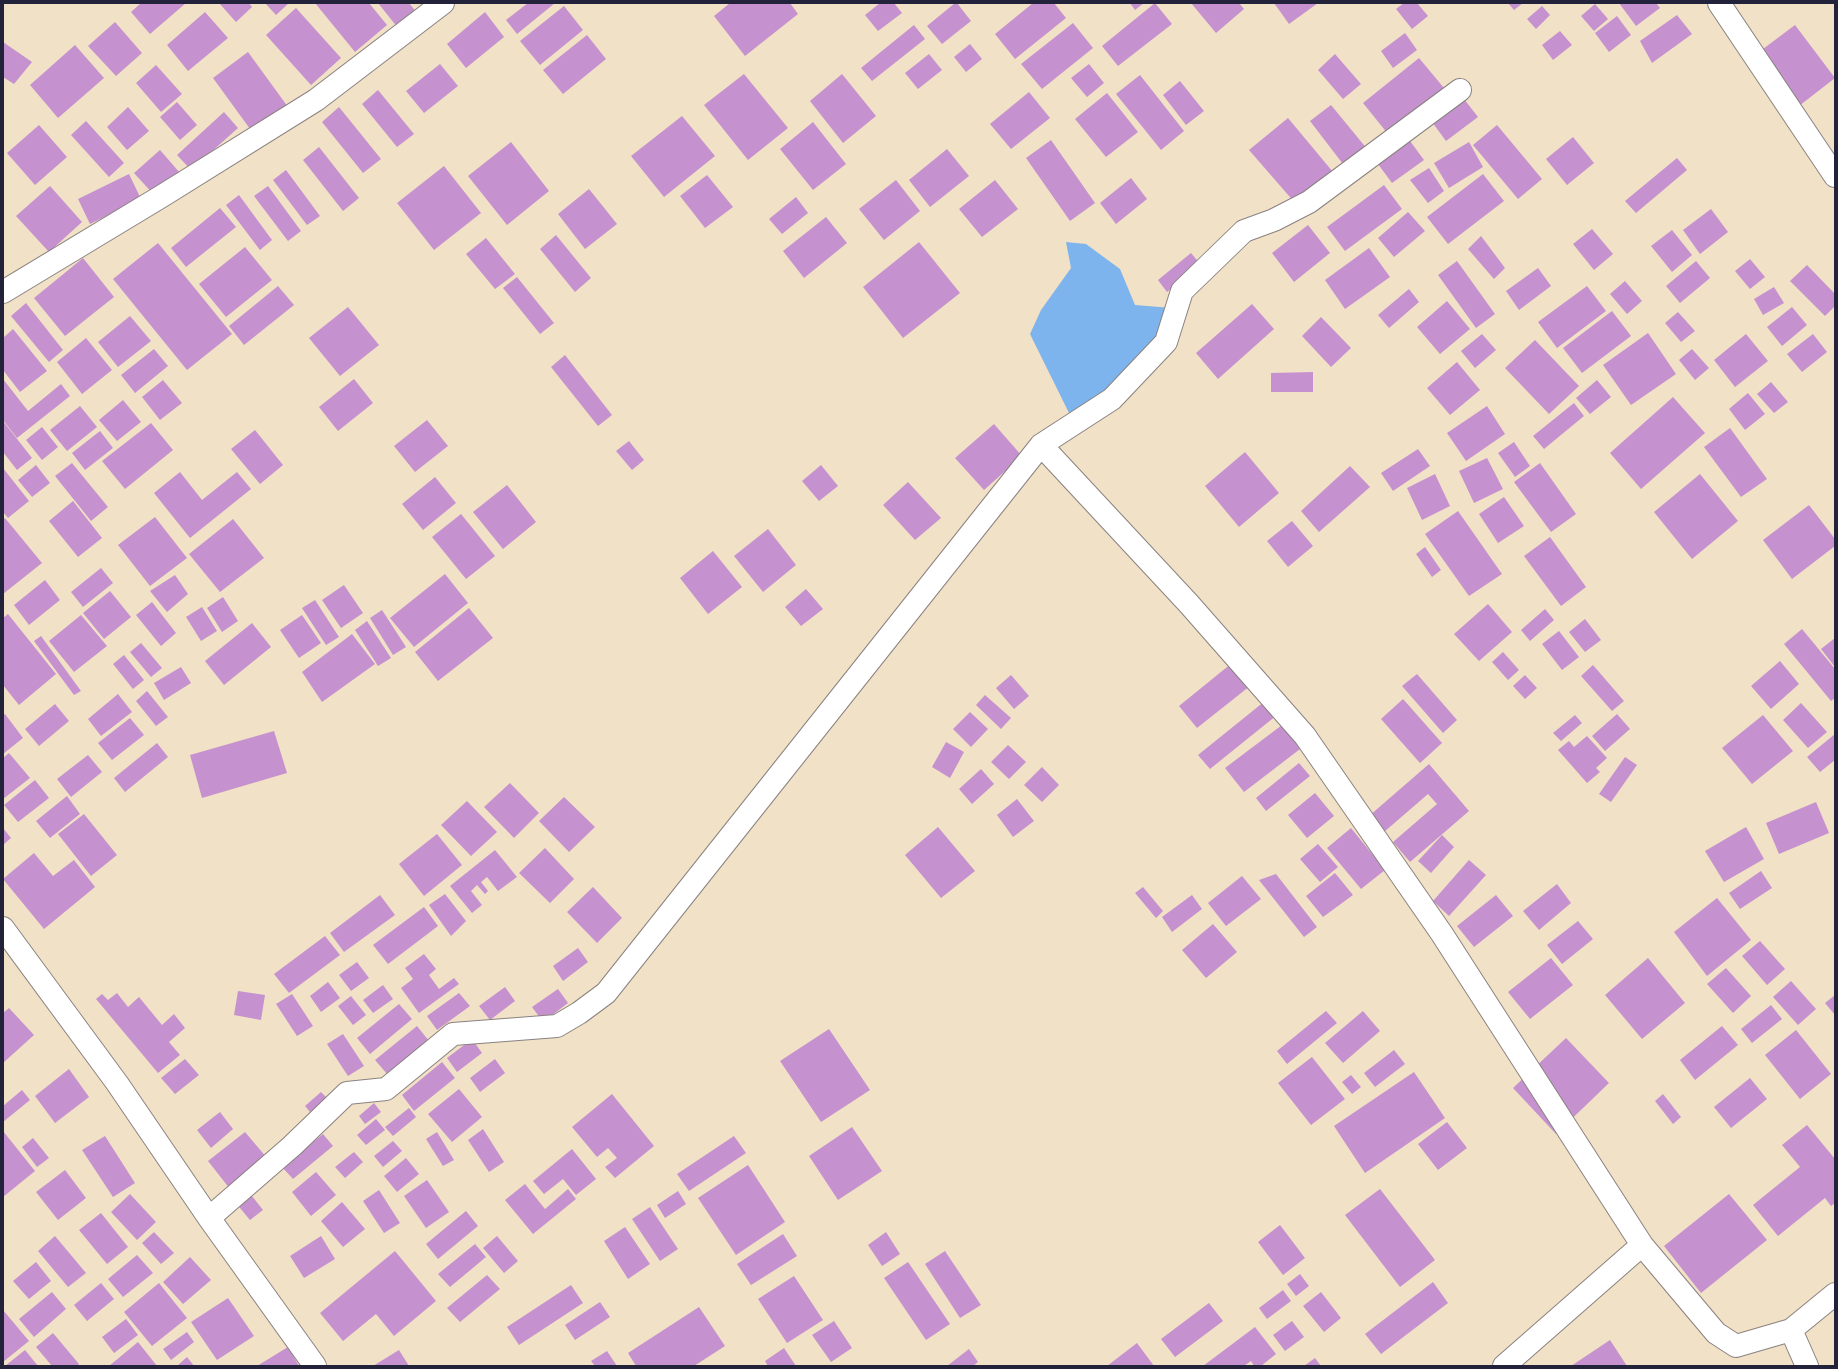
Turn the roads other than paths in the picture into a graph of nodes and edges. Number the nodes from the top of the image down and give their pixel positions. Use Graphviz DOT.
graph roads {
  1 [pos="1719,3"];
  2 [pos="431,6"];
  3 [pos="1460,90"];
  4 [pos="1835,176"];
  5 [pos="3,292"];
  6 [pos="1041,445"];
  7 [pos="3,928"];
  8 [pos="209,1218"];
  9 [pos="1642,1245"];
  10 [pos="1835,1294"];
  11 [pos="1791,1330"];
  12 [pos="315,1366"];
  13 [pos="1504,1366"];
  14 [pos="1808,1366"];
  1 -- 4 [label="street"];
  2 -- 5 [label="street"];
  3 -- 6 [label="street"];
  6 -- 8 [label="street"];
  6 -- 9 [label="street"];
  7 -- 8 [label="street"];
  8 -- 12 [label="street"];
  9 -- 11 [label="street"];
  9 -- 13 [label="street"];
  10 -- 11 [label="street"];
  11 -- 14 [label="street"];
}
